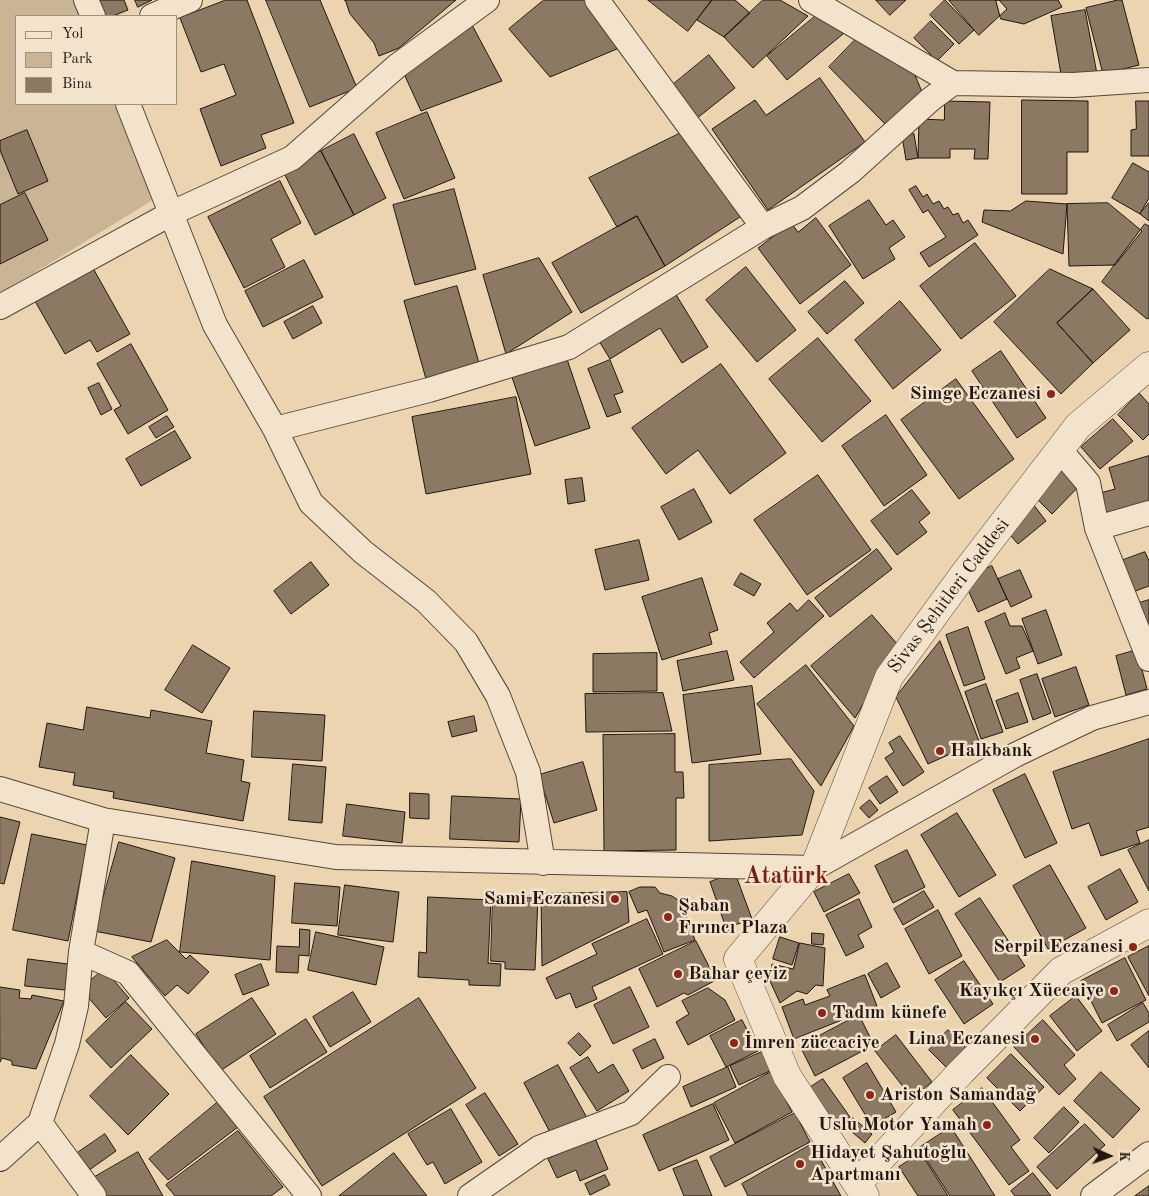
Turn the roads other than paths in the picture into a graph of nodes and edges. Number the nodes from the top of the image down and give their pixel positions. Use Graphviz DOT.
graph roads {
  1 [pos="86,0"];
  2 [pos="190,0"];
  3 [pos="488,0"];
  4 [pos="597,0"];
  5 [pos="811,0"];
  6 [pos="93,15"];
  7 [pos="154,15"];
  8 [pos="1149,80"];
  9 [pos="953,83"];
  10 [pos="128,105"];
  11 [pos="172,213"];
  12 [pos="763,227"];
  13 [pos="0,307"];
  14 [pos="1149,366"];
  15 [pos="275,429"];
  16 [pos="1060,450"];
  17 [pos="1149,512"];
  18 [pos="1097,528"];
  19 [pos="1149,659"];
  20 [pos="1149,702"];
  21 [pos="0,789"];
  22 [pos="103,820"];
  23 [pos="543,863"];
  24 [pos="814,868"];
  25 [pos="1149,923"];
  26 [pos="81,952"];
  27 [pos="668,1078"];
  28 [pos="40,1123"];
  29 [pos="1149,1154"];
  30 [pos="0,1159"];
  31 [pos="861,1190"];
  32 [pos="94,1196"];
  33 [pos="309,1196"];
  34 [pos="470,1196"];
  35 [pos="1093,1196"];
  1 -- 6 [label="street"];
  2 -- 7 [label="street"];
  3 -- 11 [label="street"];
  4 -- 12 [label="street"];
  5 -- 9 [label="street"];
  8 -- 9 [label="street"];
  9 -- 12 [label="street"];
  10 -- 11 [label="street"];
  11 -- 13 [label="street"];
  11 -- 15 [label="street"];
  12 -- 15 [label="street"];
  14 -- 16 [label="street, Sivas Şehitleri Caddesi"];
  15 -- 23 [label="street"];
  16 -- 18 [label="street"];
  16 -- 24 [label="street, Sivas Şehitleri Caddesi"];
  17 -- 18 [label="street"];
  18 -- 19 [label="street"];
  20 -- 24 [label="street"];
  21 -- 22 [label="street"];
  22 -- 23 [label="street"];
  22 -- 26 [label="street"];
  23 -- 24 [label="street"];
  24 -- 31 [label="street, Sivas Şehitleri Caddesi"];
  25 -- 31 [label="street"];
  26 -- 28 [label="street"];
  26 -- 33 [label="street"];
  27 -- 34 [label="street"];
  28 -- 30 [label="street"];
  28 -- 32 [label="street"];
  29 -- 35 [label="street"];
}
